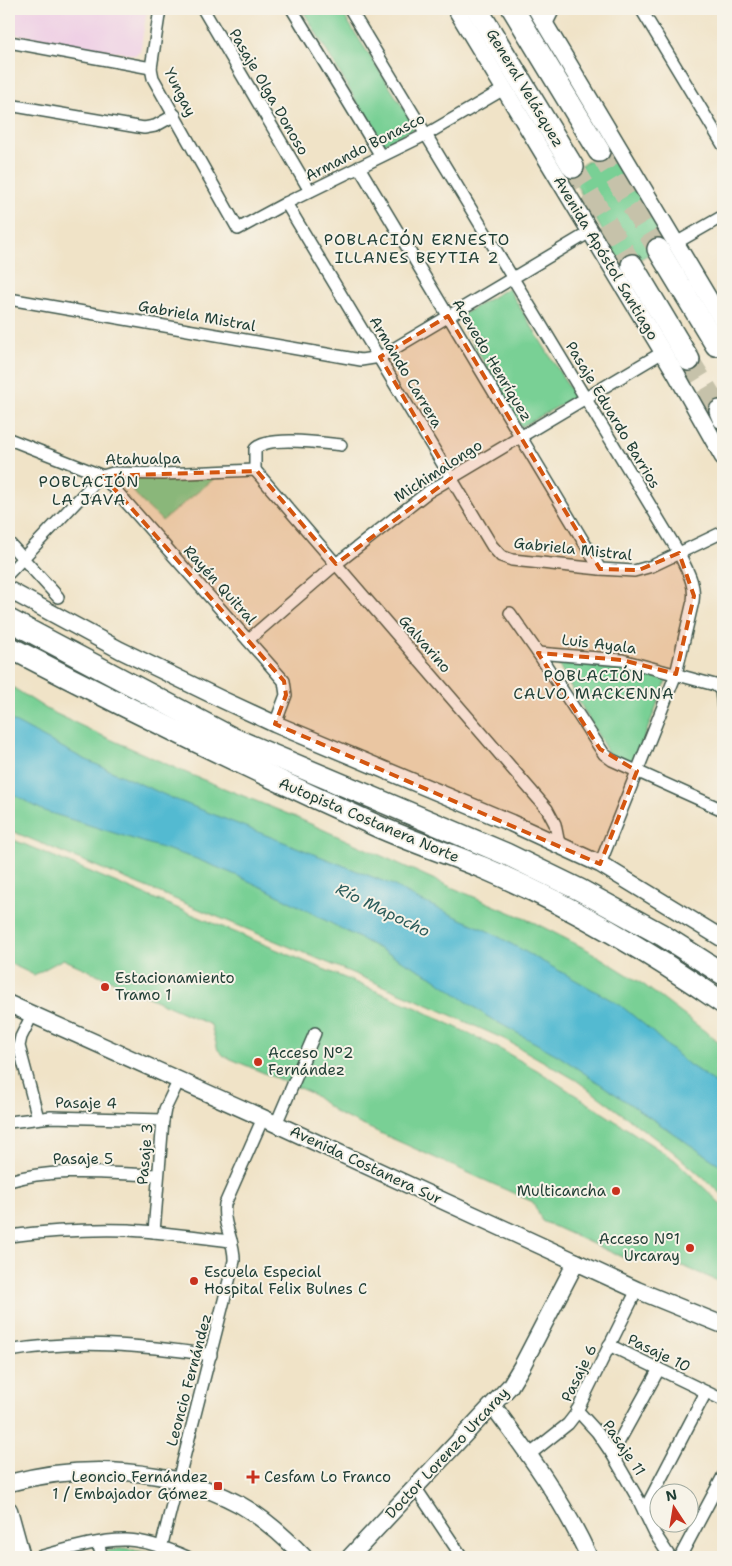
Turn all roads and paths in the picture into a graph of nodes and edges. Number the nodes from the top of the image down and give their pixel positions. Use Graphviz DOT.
graph roads {
  1 [pos="160,9"];
  2 [pos="202,9"];
  3 [pos="292,9"];
  4 [pos="350,9"];
  5 [pos="456,9"];
  6 [pos="477,9"];
  7 [pos="513,9"];
  8 [pos="536,9"];
  9 [pos="554,9"];
  10 [pos="641,9"];
  11 [pos="546,25"];
  12 [pos="9,42"];
  13 [pos="151,68"];
  14 [pos="504,88"];
  15 [pos="9,104"];
  16 [pos="175,116"];
  17 [pos="427,134"];
  18 [pos="723,145"];
  19 [pos="599,151"];
  20 [pos="380,156"];
  21 [pos="359,167"];
  22 [pos="573,167"];
  23 [pos="310,191"];
  24 [pos="286,203"];
  25 [pos="723,216"];
  26 [pos="238,229"];
  27 [pos="590,232"];
  28 [pos="667,246"];
  29 [pos="632,265"];
  30 [pos="514,278"];
  31 [pos="9,299"];
  32 [pos="448,316"];
  33 [pos="723,322"];
  34 [pos="716,345"];
  35 [pos="663,352"];
  36 [pos="380,357"];
  37 [pos="689,360"];
  38 [pos="585,398"];
  39 [pos="520,437"];
  40 [pos="9,438"];
  41 [pos="341,445"];
  42 [pos="723,457"];
  43 [pos="255,470"];
  44 [pos="103,476"];
  45 [pos="451,478"];
  46 [pos="723,532"];
  47 [pos="9,543"];
  48 [pos="679,553"];
  49 [pos="501,556"];
  50 [pos="23,558"];
  51 [pos="336,564"];
  52 [pos="600,569"];
  53 [pos="9,573"];
  54 [pos="9,590"];
  55 [pos="58,597"];
  56 [pos="510,613"];
  57 [pos="9,620"];
  58 [pos="248,640"];
  59 [pos="9,647"];
  60 [pos="538,653"];
  61 [pos="676,674"];
  62 [pos="723,709"];
  63 [pos="275,724"];
  64 [pos="637,771"];
  65 [pos="723,810"];
  66 [pos="559,844"];
  67 [pos="600,864"];
  68 [pos="689,918"];
  69 [pos="723,926"];
  70 [pos="723,939"];
  71 [pos="723,974"];
  72 [pos="723,1003"];
  73 [pos="9,1004"];
  74 [pos="32,1015"];
  75 [pos="315,1033"];
  76 [pos="179,1080"];
  77 [pos="38,1118"];
  78 [pos="163,1120"];
  79 [pos="270,1121"];
  80 [pos="9,1122"];
  81 [pos="158,1175"];
  82 [pos="9,1181"];
  83 [pos="154,1232"];
  84 [pos="9,1236"];
  85 [pos="231,1241"];
  86 [pos="576,1262"];
  87 [pos="637,1290"];
  88 [pos="723,1325"];
  89 [pos="609,1345"];
  90 [pos="9,1351"];
  91 [pos="211,1355"];
  92 [pos="659,1369"];
  93 [pos="706,1392"];
  94 [pos="723,1400"];
  95 [pos="493,1406"];
  96 [pos="577,1410"];
  97 [pos="612,1454"];
  98 [pos="529,1455"];
  99 [pos="723,1476"];
  100 [pos="178,1481"];
  101 [pos="9,1483"];
  102 [pos="415,1487"];
  103 [pos="9,1510"];
  104 [pos="644,1511"];
  105 [pos="98,1543"];
  106 [pos="161,1548"];
  107 [pos="22,1557"];
  108 [pos="39,1557"];
  109 [pos="102,1557"];
  110 [pos="187,1557"];
  111 [pos="304,1557"];
  112 [pos="350,1557"];
  113 [pos="462,1557"];
  114 [pos="589,1557"];
  115 [pos="670,1557"];
  116 [pos="680,1557"];
  1 -- 13 [label="street"];
  2 -- 23 [label="street, Pasaje Olga Donoso"];
  3 -- 20 [label="street"];
  4 -- 17 [label="street, Pasaje Eduardo Barrios"];
  5 -- 14 [label="street, Avenida Apóstol Santiago"];
  6 -- 22 [label="highway, General Velásquez"];
  7 -- 19 [label="highway, General Velásquez"];
  8 -- 11 [label="street"];
  9 -- 11 [label="street"];
  10 -- 18 [label="street"];
  11 -- 28 [label="street"];
  12 -- 13 [label="street, Yungay"];
  13 -- 16 [label="street, Yungay"];
  14 -- 17 [label="street, Armando Bonasco"];
  14 -- 27 [label="street, Avenida Apóstol Santiago"];
  15 -- 16 [label="street"];
  16 -- 26 [label="street, Yungay"];
  17 -- 20 [label="street, Armando Bonasco"];
  17 -- 30 [label="street, Pasaje Eduardo Barrios"];
  20 -- 21 [label="street, Armando Bonasco"];
  21 -- 23 [label="street, Armando Bonasco"];
  21 -- 32 [label="street, Acevedo Henríquez"];
  23 -- 24 [label="street, Armando Bonasco"];
  24 -- 26 [label="street, Armando Bonasco"];
  24 -- 36 [label="street, Armando Carrera"];
  25 -- 28 [label="street"];
  27 -- 30 [label="street"];
  27 -- 35 [label="street, Avenida Apóstol Santiago"];
  28 -- 33 [label="street"];
  28 -- 34 [label="highway"];
  29 -- 37 [label="highway"];
  30 -- 32 [label="street"];
  30 -- 38 [label="street, Pasaje Eduardo Barrios"];
  31 -- 36 [label="street, Gabriela Mistral"];
  32 -- 36 [label="street"];
  32 -- 39 [label="street, Acevedo Henríquez"];
  35 -- 38 [label="street, Michimalongo"];
  35 -- 42 [label="street, Avenida Apóstol Santiago"];
  36 -- 45 [label="street, Armando Carrera"];
  38 -- 39 [label="street, Michimalongo"];
  38 -- 48 [label="street, Pasaje Eduardo Barrios"];
  39 -- 45 [label="street, Michimalongo"];
  39 -- 52 [label="street, Acevedo Henríquez"];
  40 -- 44 [label="street, Atahualpa"];
  41 -- 43 [label="street"];
  43 -- 44 [label="street, Atahualpa"];
  43 -- 51 [label="street, Galvarino"];
  44 -- 50 [label="street"];
  44 -- 58 [label="street, Rayén Quitral"];
  45 -- 49 [label="street, Armando Carrera"];
  45 -- 51 [label="street, Michimalongo"];
  46 -- 48 [label="street, Gabriela Mistral"];
  47 -- 50 [label="street"];
  48 -- 52 [label="street, Gabriela Mistral"];
  48 -- 61 [label="street, Pasaje Eduardo Barrios"];
  49 -- 52 [label="street, Gabriela Mistral"];
  50 -- 53 [label="street"];
  50 -- 55 [label="street"];
  51 -- 58 [label="street, Michimalongo"];
  51 -- 66 [label="street, Galvarino"];
  54 -- 63 [label="street"];
  56 -- 60 [label="street"];
  57 -- 71 [label="highway, Autopista Costanera Norte"];
  58 -- 63 [label="street, Rayén Quitral"];
  59 -- 72 [label="highway, Autopista Costanera Norte"];
  60 -- 61 [label="street, Luis Ayala"];
  60 -- 64 [label="street"];
  61 -- 62 [label="street, Luis Ayala"];
  61 -- 64 [label="street, Pasaje Eduardo Barrios"];
  63 -- 66 [label="street"];
  64 -- 65 [label="street"];
  64 -- 67 [label="street, Pasaje Eduardo Barrios"];
  66 -- 67 [label="street"];
  67 -- 68 [label="street"];
  68 -- 69 [label="street"];
  68 -- 70 [label="street"];
  73 -- 74 [label="street, Avenida Costanera Sur"];
  74 -- 76 [label="street, Avenida Costanera Sur"];
  74 -- 77 [label="street"];
  75 -- 79 [label="street, Leoncio Fernández"];
  76 -- 78 [label="street, Pasaje 3"];
  76 -- 79 [label="street, Avenida Costanera Sur"];
  77 -- 78 [label="street, Pasaje 4"];
  77 -- 80 [label="street, Pasaje 4"];
  78 -- 81 [label="street, Pasaje 3"];
  79 -- 85 [label="street, Leoncio Fernández"];
  79 -- 86 [label="street, Avenida Costanera Sur"];
  81 -- 82 [label="street, Pasaje 5"];
  81 -- 83 [label="street, Pasaje 3"];
  83 -- 84 [label="street"];
  83 -- 85 [label="street"];
  85 -- 91 [label="street, Leoncio Fernández"];
  86 -- 87 [label="street, Avenida Costanera Sur"];
  86 -- 95 [label="street, Doctor Lorenzo Urcaray"];
  87 -- 88 [label="street, Avenida Costanera Sur"];
  87 -- 89 [label="street, Pasaje 6"];
  89 -- 92 [label="street, Pasaje 10"];
  89 -- 96 [label="street, Pasaje 6"];
  90 -- 91 [label="street"];
  91 -- 100 [label="street, Leoncio Fernández"];
  92 -- 93 [label="street, Pasaje 10"];
  92 -- 97 [label="street"];
  93 -- 94 [label="street, Pasaje 10"];
  93 -- 104 [label="street"];
  95 -- 98 [label="street"];
  95 -- 102 [label="street, Doctor Lorenzo Urcaray"];
  96 -- 97 [label="street, Pasaje 11"];
  96 -- 98 [label="street, Pasaje 6"];
  97 -- 104 [label="street, Pasaje 11"];
  98 -- 114 [label="street"];
  99 -- 116 [label="street"];
  100 -- 101 [label="street"];
  100 -- 106 [label="street, Leoncio Fernández"];
  100 -- 111 [label="street"];
  102 -- 112 [label="street, Doctor Lorenzo Urcaray"];
  102 -- 113 [label="street"];
  103 -- 107 [label="street"];
  104 -- 115 [label="street, Pasaje 11"];
  105 -- 106 [label="street"];
  105 -- 108 [label="street"];
  105 -- 109 [label="street"];
  106 -- 110 [label="street"];
}
